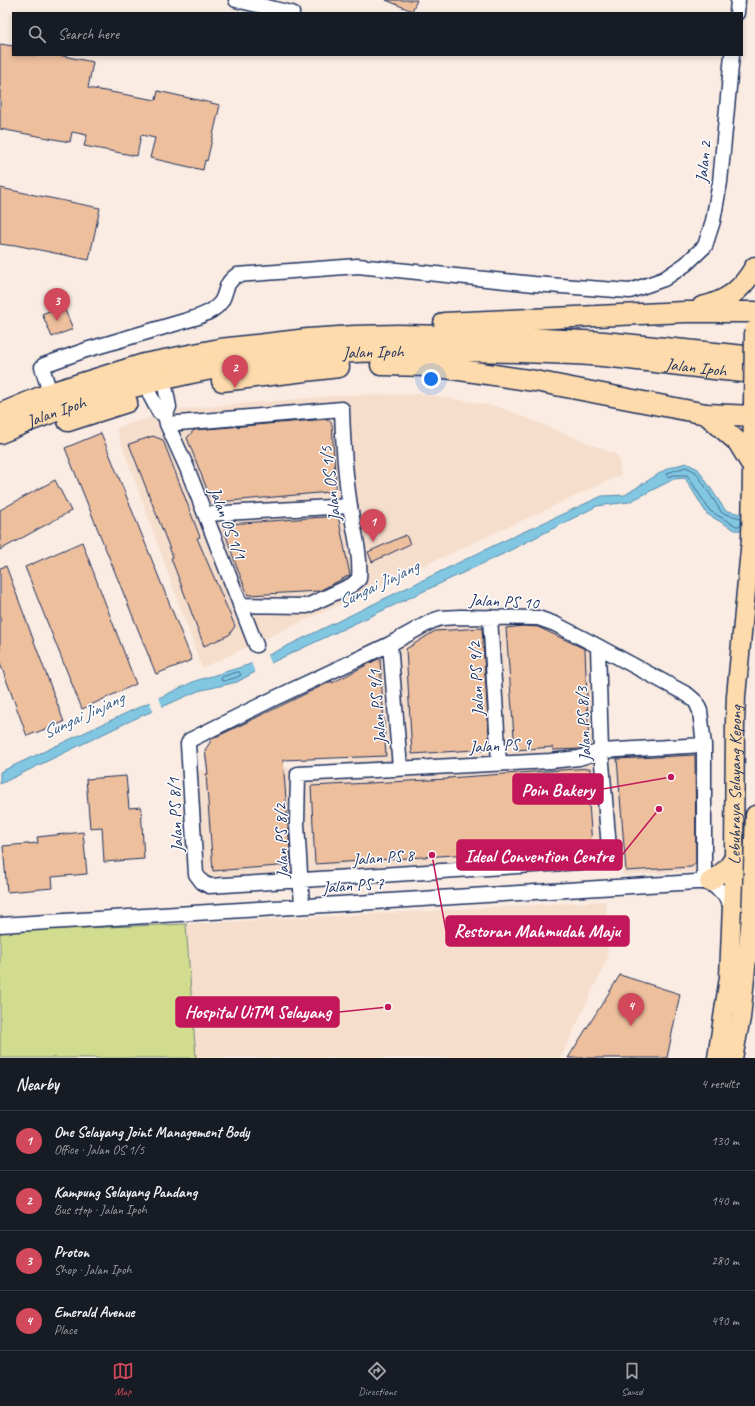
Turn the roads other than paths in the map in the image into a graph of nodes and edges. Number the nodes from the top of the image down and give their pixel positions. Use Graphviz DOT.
graph roads {
  1 [pos="236,0"];
  2 [pos="738,0"];
  3 [pos="288,12"];
  4 [pos="737,12"];
  5 [pos="732,56"];
  6 [pos="755,268"];
  7 [pos="685,312"];
  8 [pos="755,316"];
  9 [pos="220,349"];
  10 [pos="755,357"];
  11 [pos="359,364"];
  12 [pos="730,371"];
  13 [pos="755,373"];
  14 [pos="50,393"];
  15 [pos="158,393"];
  16 [pos="754,412"];
  17 [pos="0,414"];
  18 [pos="706,414"];
  19 [pos="166,420"];
  20 [pos="0,433"];
  21 [pos="0,446"];
  22 [pos="752,465"];
  23 [pos="350,506"];
  24 [pos="205,514"];
  25 [pos="240,605"];
  26 [pos="490,617"];
  27 [pos="390,644"];
  28 [pos="256,645"];
  29 [pos="598,647"];
  30 [pos="188,744"];
  31 [pos="704,745"];
  32 [pos="601,751"];
  33 [pos="499,763"];
  34 [pos="400,768"];
  35 [pos="298,774"];
  36 [pos="755,815"];
  37 [pos="609,848"];
  38 [pos="734,858"];
  39 [pos="300,880"];
  40 [pos="732,880"];
  41 [pos="202,882"];
  42 [pos="706,882"];
  43 [pos="752,899"];
  44 [pos="302,906"];
  45 [pos="731,906"];
  46 [pos="0,924"];
  47 [pos="717,1058"];
  48 [pos="733,1058"];
  1 -- 3 [label="street"];
  2 -- 4 [label="street"];
  5 -- 14 [label="street, Jalan 2"];
  6 -- 7 [label="highway"];
  7 -- 8 [label="highway"];
  7 -- 9 [label="highway"];
  8 -- 16 [label="main road, Lebuhraya Selayang Kepong, bridge"];
  9 -- 10 [label="highway, Jalan Ipoh"];
  9 -- 14 [label="highway, Jalan Ipoh"];
  11 -- 12 [label="highway"];
  11 -- 15 [label="highway"];
  11 -- 18 [label="highway"];
  12 -- 13 [label="highway, Jalan Ipoh"];
  12 -- 20 [label="highway, Jalan Ipoh"];
  14 -- 17 [label="highway, Jalan Ipoh"];
  15 -- 19 [label="street"];
  15 -- 21 [label="highway"];
  16 -- 18 [label="highway"];
  16 -- 22 [label="main road, Lebuhraya Selayang Kepong"];
  18 -- 22 [label="highway"];
  19 -- 23 [label="street, Jalan OS 1/5"];
  19 -- 24 [label="street, Jalan OS 1/1"];
  22 -- 38 [label="main road, Lebuhraya Selayang Kepong"];
  23 -- 24 [label="street"];
  23 -- 25 [label="street, Jalan OS 1/5"];
  24 -- 25 [label="street, Jalan OS 1/1"];
  25 -- 28 [label="street, Jalan OS 1/1"];
  26 -- 27 [label="street, Jalan PS 10"];
  26 -- 29 [label="street, Jalan PS 10"];
  26 -- 33 [label="street, Jalan PS 9/2"];
  27 -- 30 [label="street, Jalan PS 10"];
  27 -- 34 [label="street, Jalan PS 9/1"];
  29 -- 31 [label="street, Jalan PS 10"];
  29 -- 32 [label="street, Jalan PS 8/3"];
  30 -- 41 [label="street, Jalan PS 8/1"];
  31 -- 32 [label="street, Jalan PS 9"];
  31 -- 42 [label="street, Jalan PS 10"];
  32 -- 33 [label="street, Jalan PS 9"];
  32 -- 37 [label="street, Jalan PS 8/3"];
  33 -- 34 [label="street, Jalan PS 9"];
  34 -- 35 [label="street, Jalan PS 9"];
  35 -- 39 [label="street, Jalan PS 8/2"];
  36 -- 43 [label="main road, Lebuhraya Selayang Kepong"];
  37 -- 39 [label="street, Jalan PS 8"];
  38 -- 40 [label="main road, Lebuhraya Selayang Kepong"];
  38 -- 42 [label="main road"];
  39 -- 41 [label="street, Jalan PS 8"];
  39 -- 44 [label="street, Jalan PS 8/2"];
  40 -- 42 [label="street, Jalan PS 7"];
  40 -- 43 [label="main road"];
  40 -- 45 [label="main road, Lebuhraya Selayang Kepong"];
  42 -- 44 [label="street, Jalan PS 7"];
  42 -- 45 [label="street"];
  43 -- 48 [label="main road, Lebuhraya Selayang Kepong"];
  44 -- 46 [label="street, Jalan PS 7"];
  45 -- 47 [label="main road, Lebuhraya Selayang Kepong"];
}
